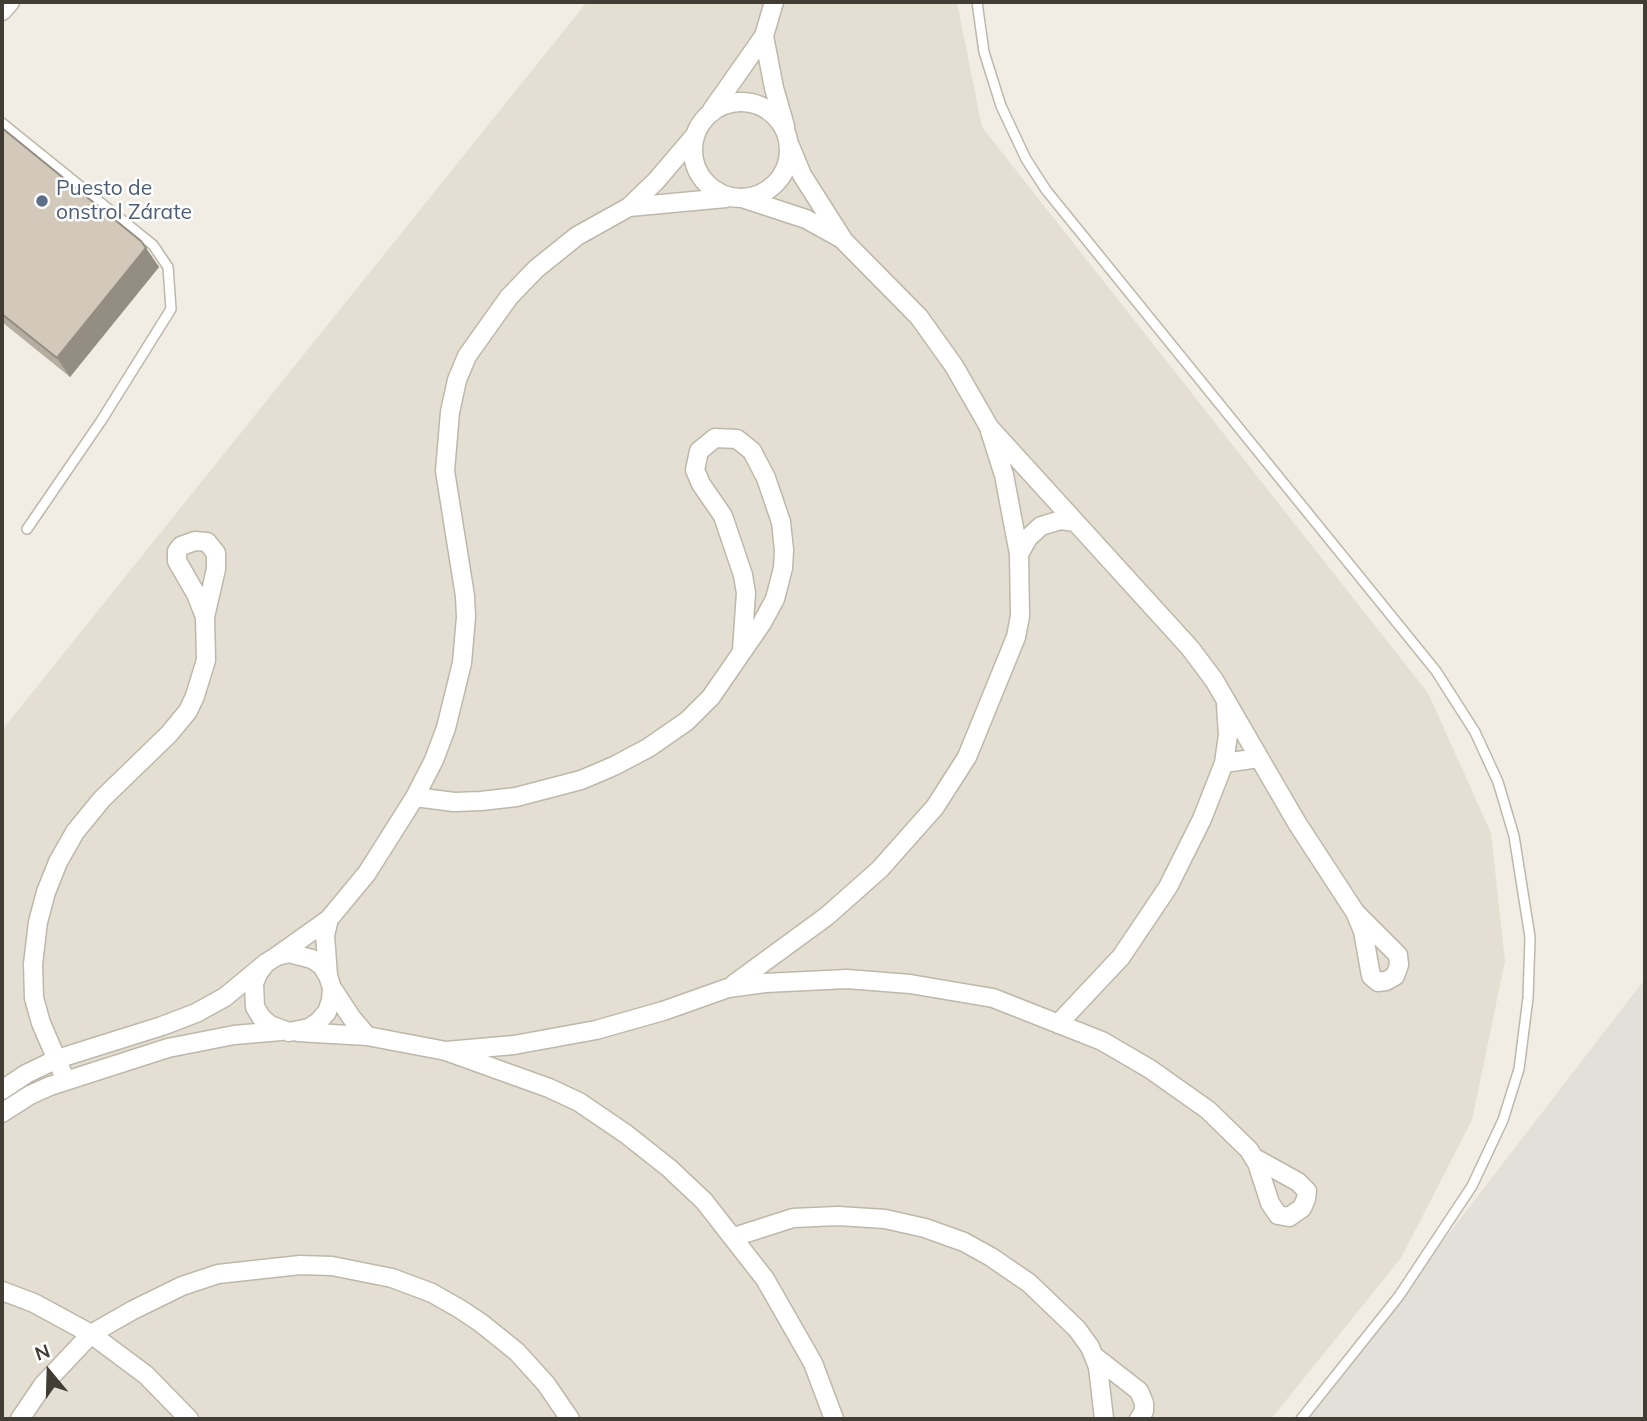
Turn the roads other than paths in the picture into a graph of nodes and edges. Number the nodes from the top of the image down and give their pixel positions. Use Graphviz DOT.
graph roads {
  1 [pos="10,2"];
  2 [pos="774,2"];
  3 [pos="977,2"];
  4 [pos="2,12"];
  5 [pos="764,36"];
  6 [pos="709,114"];
  7 [pos="2,123"];
  8 [pos="695,134"];
  9 [pos="788,139"];
  10 [pos="738,198"];
  11 [pos="629,207"];
  12 [pos="844,241"];
  13 [pos="989,427"];
  14 [pos="1075,522"];
  15 [pos="27,529"];
  16 [pos="1019,554"];
  17 [pos="205,617"];
  18 [pos="741,649"];
  19 [pos="1226,702"];
  20 [pos="1259,758"];
  21 [pos="1223,763"];
  22 [pos="415,797"];
  23 [pos="1355,912"];
  24 [pos="329,919"];
  25 [pos="780,952"];
  26 [pos="272,960"];
  27 [pos="330,982"];
  28 [pos="789,982"];
  29 [pos="728,988"];
  30 [pos="1058,1024"];
  31 [pos="289,1031"];
  32 [pos="368,1036"];
  33 [pos="514,1045"];
  34 [pos="446,1051"];
  35 [pos="57,1059"];
  36 [pos="511,1074"];
  37 [pos="66,1080"];
  38 [pos="2,1090"];
  39 [pos="2,1113"];
  40 [pos="1253,1157"];
  41 [pos="734,1237"];
  42 [pos="2,1291"];
  43 [pos="92,1334"];
  44 [pos="1094,1356"];
  45 [pos="1304,1418"];
  46 [pos="20,1419"];
  47 [pos="189,1419"];
  48 [pos="570,1419"];
  49 [pos="834,1419"];
  50 [pos="1104,1419"];
  51 [pos="1139,1419"];
  1 -- 4 [label="street"];
  2 -- 5 [label="street"];
  3 -- 45 [label="lane"];
  5 -- 6 [label="street"];
  5 -- 9 [label="street"];
  6 -- 8 [label="street"];
  6 -- 9 [label="street"];
  7 -- 15 [label="lane"];
  8 -- 10 [label="street"];
  8 -- 11 [label="street"];
  9 -- 10 [label="street"];
  9 -- 12 [label="street"];
  10 -- 11 [label="street"];
  10 -- 12 [label="street"];
  11 -- 22 [label="street"];
  12 -- 13 [label="street"];
  13 -- 14 [label="street"];
  13 -- 16 [label="street"];
  14 -- 16 [label="street"];
  14 -- 19 [label="street"];
  16 -- 25 [label="street"];
  17 -- 35 [label="street"];
  18 -- 18 [label="street"];
  18 -- 22 [label="street"];
  19 -- 20 [label="street"];
  19 -- 21 [label="street"];
  20 -- 21 [label="street"];
  20 -- 23 [label="street"];
  21 -- 30 [label="street"];
  22 -- 24 [label="street"];
  24 -- 26 [label="street"];
  24 -- 27 [label="street"];
  25 -- 28 [label="street"];
  25 -- 29 [label="street"];
  26 -- 27 [label="street"];
  26 -- 31 [label="street"];
  26 -- 35 [label="street"];
  27 -- 31 [label="street"];
  27 -- 32 [label="street"];
  28 -- 29 [label="street"];
  28 -- 30 [label="street"];
  29 -- 33 [label="street"];
  30 -- 40 [label="street"];
  31 -- 32 [label="street"];
  31 -- 37 [label="street"];
  32 -- 34 [label="street"];
  33 -- 34 [label="street"];
  33 -- 36 [label="street"];
  34 -- 36 [label="street"];
  35 -- 37 [label="street"];
  35 -- 38 [label="street"];
  36 -- 41 [label="street"];
  37 -- 39 [label="street"];
  41 -- 44 [label="street"];
  41 -- 49 [label="street"];
  42 -- 43 [label="street"];
  43 -- 46 [label="street"];
  43 -- 47 [label="street"];
  43 -- 48 [label="street"];
  44 -- 50 [label="street"];
  44 -- 51 [label="street"];
}
